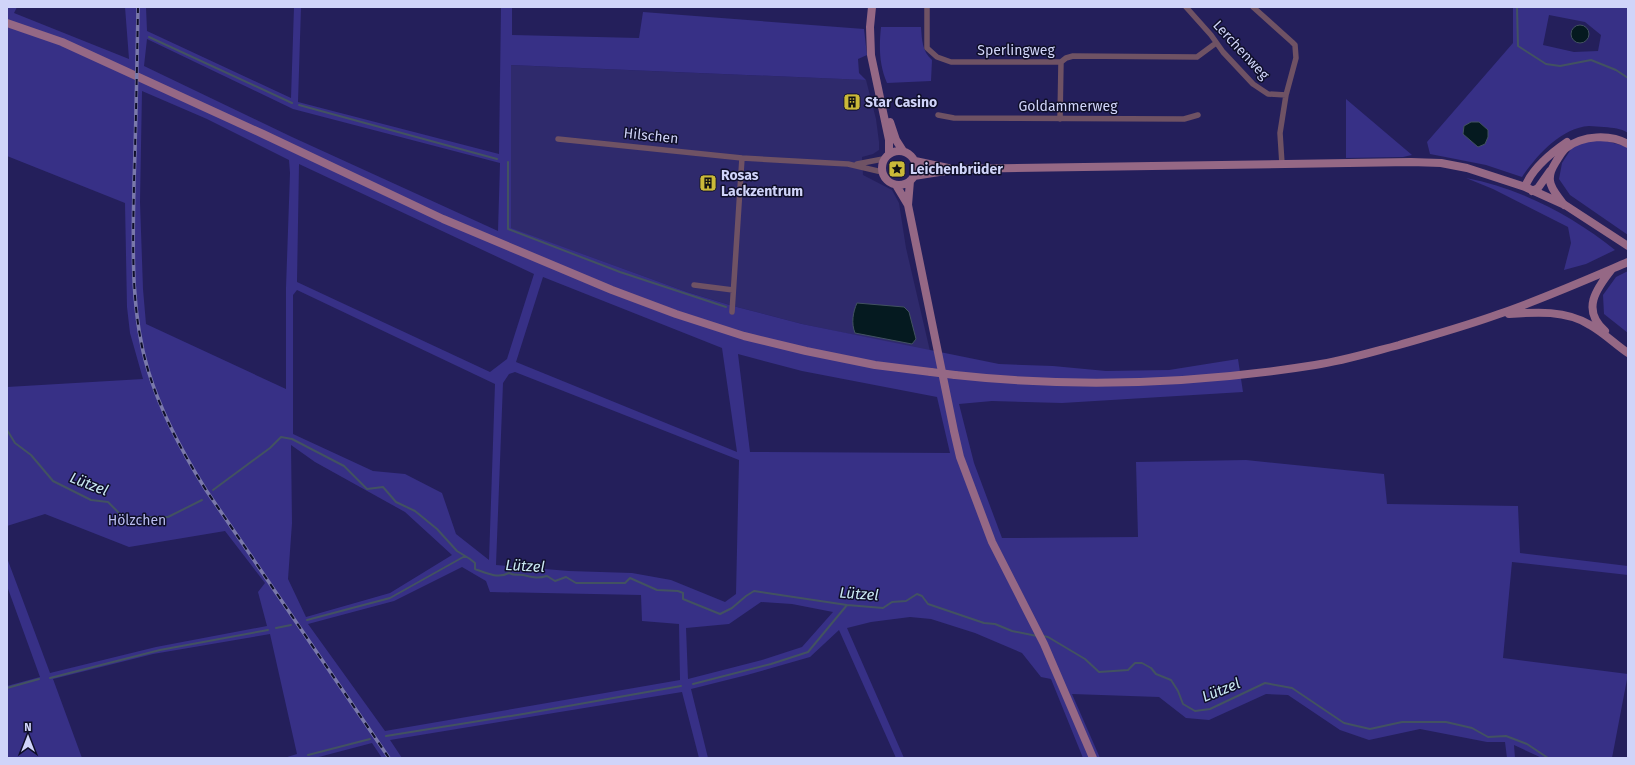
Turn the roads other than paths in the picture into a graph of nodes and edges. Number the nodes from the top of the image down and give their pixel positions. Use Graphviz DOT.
graph roads {
  1 [pos="872,7"];
  2 [pos="927,7"];
  3 [pos="1186,7"];
  4 [pos="1253,7"];
  5 [pos="7,23"];
  6 [pos="1216,43"];
  7 [pos="1061,62"];
  8 [pos="876,78"];
  9 [pos="1286,95"];
  10 [pos="938,115"];
  11 [pos="1198,115"];
  12 [pos="1060,119"];
  13 [pos="558,139"];
  14 [pos="1628,140"];
  15 [pos="1628,144"];
  16 [pos="904,151"];
  17 [pos="886,156"];
  18 [pos="742,158"];
  19 [pos="915,161"];
  20 [pos="854,164"];
  21 [pos="1282,164"];
  22 [pos="958,169"];
  23 [pos="1551,170"];
  24 [pos="882,172"];
  25 [pos="912,178"];
  26 [pos="896,185"];
  27 [pos="1529,189"];
  28 [pos="908,205"];
  29 [pos="1565,205"];
  30 [pos="1628,246"];
  31 [pos="1628,262"];
  32 [pos="1613,268"];
  33 [pos="694,285"];
  34 [pos="733,290"];
  35 [pos="732,312"];
  36 [pos="1500,314"];
  37 [pos="1628,348"];
  38 [pos="1628,353"];
  39 [pos="1093,758"];
  1 -- 8 [label="main road"];
  2 -- 7 [label="street, Sperlingweg"];
  3 -- 6 [label="street, Lerchenweg"];
  4 -- 9 [label="street"];
  5 -- 36 [label="main road, bridge"];
  6 -- 7 [label="street, Sperlingweg"];
  6 -- 9 [label="street, Lerchenweg"];
  7 -- 12 [label="street"];
  8 -- 16 [label="main road"];
  8 -- 17 [label="main road"];
  9 -- 21 [label="street"];
  10 -- 12 [label="street, Goldammerweg"];
  11 -- 12 [label="street, Goldammerweg"];
  13 -- 18 [label="street, Hilschen"];
  14 -- 27 [label="main road"];
  15 -- 23 [label="main road"];
  16 -- 17 [label="main road"];
  16 -- 19 [label="main road"];
  17 -- 20 [label="street, Hilschen"];
  17 -- 24 [label="main road"];
  18 -- 20 [label="street, Hilschen"];
  18 -- 34 [label="street"];
  19 -- 22 [label="main road"];
  19 -- 25 [label="main road"];
  20 -- 24 [label="street, Hilschen"];
  21 -- 22 [label="main road"];
  21 -- 27 [label="main road"];
  22 -- 25 [label="main road"];
  23 -- 27 [label="main road"];
  23 -- 29 [label="main road"];
  24 -- 26 [label="main road"];
  25 -- 26 [label="main road"];
  25 -- 28 [label="main road"];
  26 -- 28 [label="main road"];
  27 -- 29 [label="main road"];
  28 -- 39 [label="main road"];
  29 -- 30 [label="main road"];
  31 -- 32 [label="main road"];
  32 -- 36 [label="main road"];
  32 -- 37 [label="main road"];
  33 -- 34 [label="street"];
  34 -- 35 [label="street"];
  36 -- 38 [label="main road"];
}
